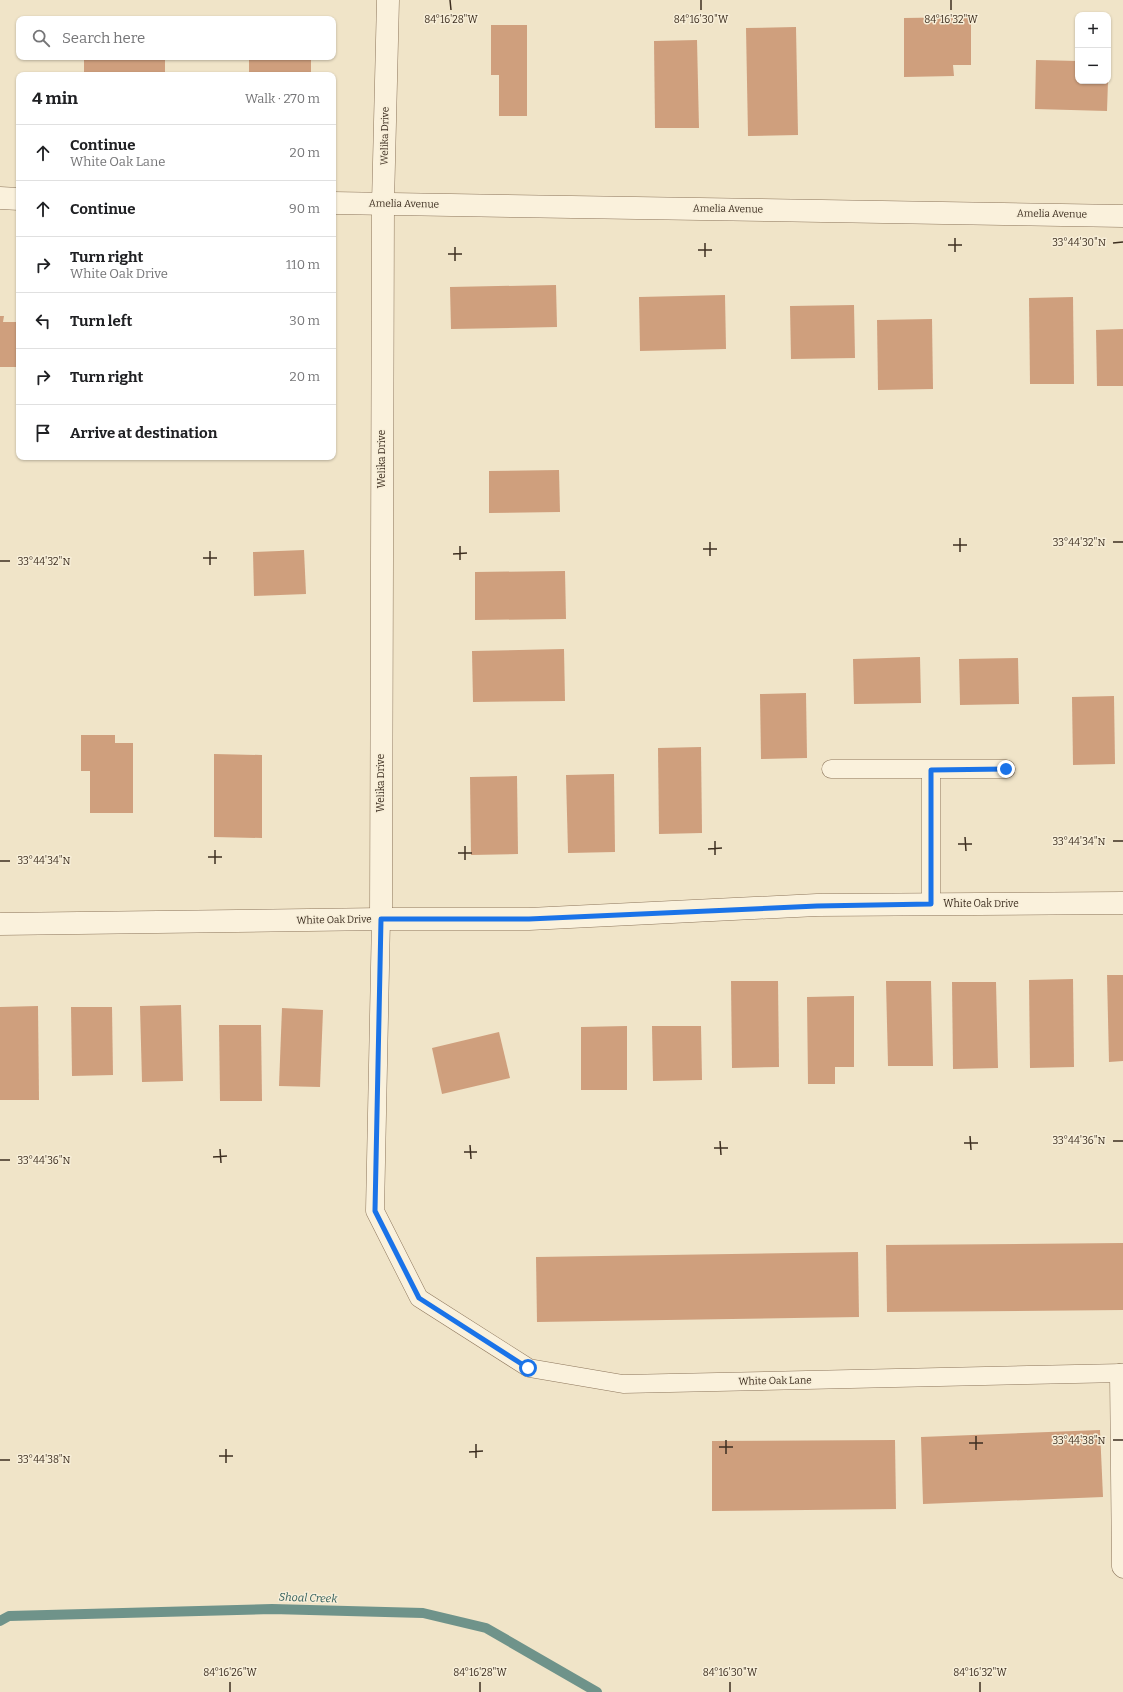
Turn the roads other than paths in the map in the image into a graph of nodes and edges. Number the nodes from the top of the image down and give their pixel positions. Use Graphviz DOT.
graph roads {
  1 [pos="388,0"];
  2 [pos="0,198"];
  3 [pos="16,198"];
  4 [pos="336,203"];
  5 [pos="383,203"];
  6 [pos="1123,216"];
  7 [pos="831,769"];
  8 [pos="1006,769"];
  9 [pos="931,770"];
  10 [pos="1123,903"];
  11 [pos="931,904"];
  12 [pos="381,919"];
  13 [pos="0,924"];
  14 [pos="1121,1373"];
  15 [pos="1123,1569"];
  1 -- 5 [label="street, Welika Drive"];
  2 -- 3 [label="street"];
  4 -- 5 [label="street, Amelia Avenue"];
  5 -- 6 [label="street, Amelia Avenue"];
  5 -- 12 [label="street, Welika Drive"];
  7 -- 9 [label="lane"];
  8 -- 9 [label="lane"];
  9 -- 11 [label="lane"];
  10 -- 11 [label="street, White Oak Drive"];
  11 -- 12 [label="street, White Oak Drive"];
  12 -- 13 [label="street, White Oak Drive"];
  12 -- 14 [label="lane, White Oak Lane"];
  14 -- 15 [label="lane"];
}
